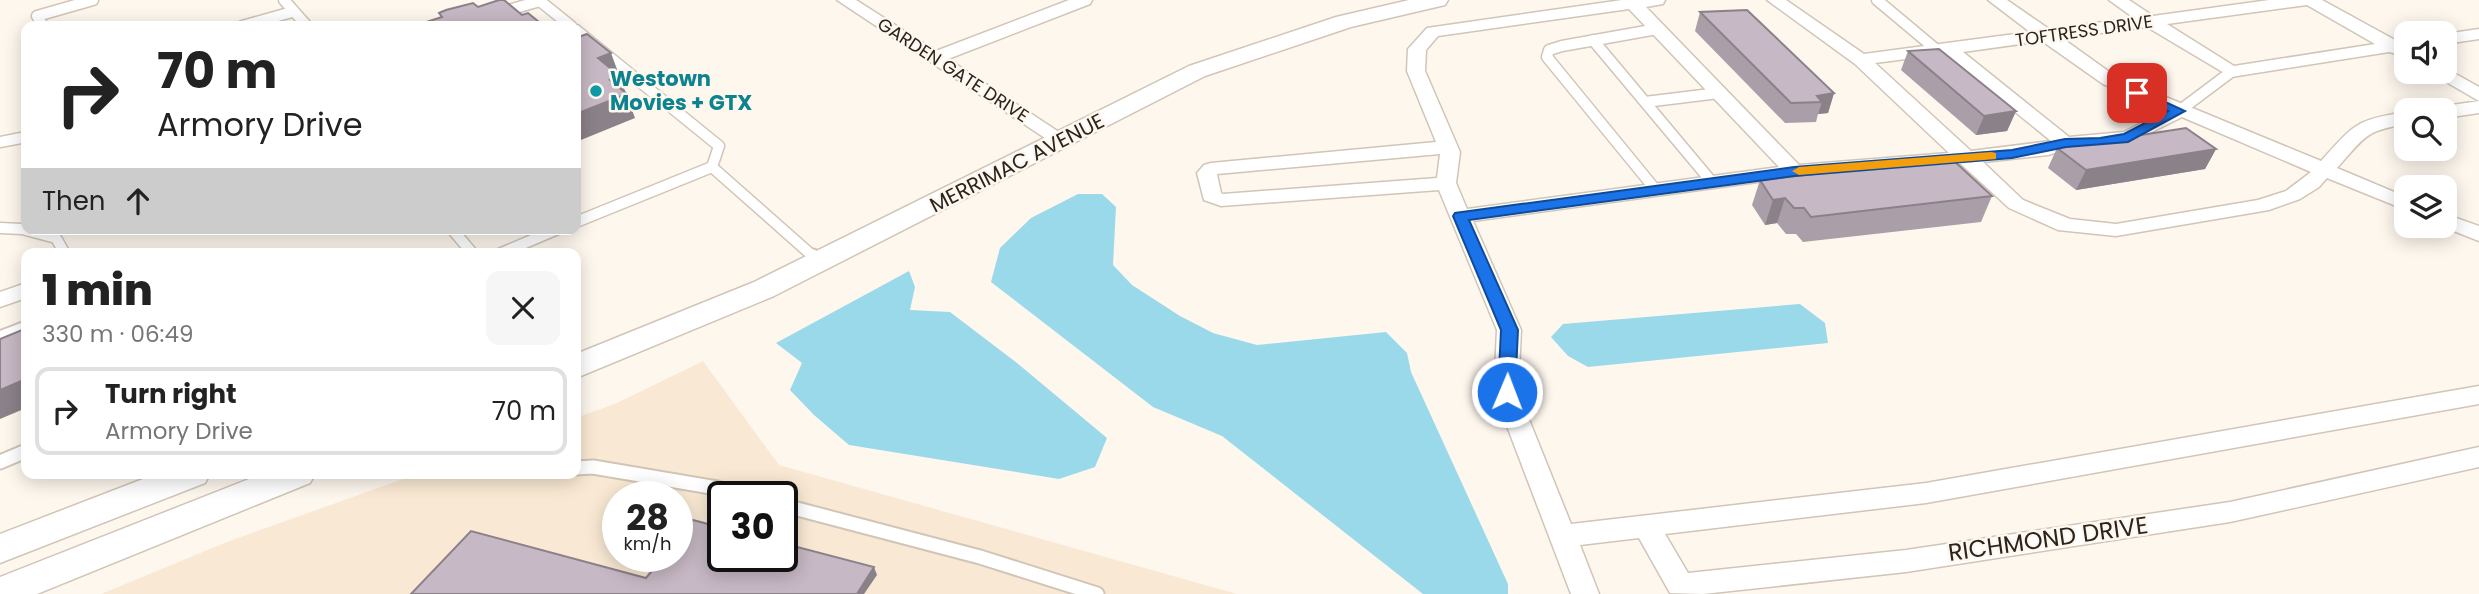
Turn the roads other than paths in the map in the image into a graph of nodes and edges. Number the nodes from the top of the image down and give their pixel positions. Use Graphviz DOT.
graph roads {
  1 [pos="93,0"];
  2 [pos="284,0"];
  3 [pos="845,0"];
  4 [pos="1084,0"];
  5 [pos="1437,0"];
  6 [pos="1657,0"];
  7 [pos="1775,0"];
  8 [pos="1877,0"];
  9 [pos="1996,0"];
  10 [pos="2117,0"];
  11 [pos="2309,0"];
  12 [pos="1633,3"];
  13 [pos="292,12"];
  14 [pos="493,14"];
  15 [pos="40,21"];
  16 [pos="260,21"];
  17 [pos="302,21"];
  18 [pos="565,21"];
  19 [pos="2153,21"];
  20 [pos="1657,29"];
  21 [pos="581,34"];
  22 [pos="2479,34"];
  23 [pos="2048,37"];
  24 [pos="2457,37"];
  25 [pos="1593,40"];
  26 [pos="2394,44"];
  27 [pos="2394,49"];
  28 [pos="1943,50"];
  29 [pos="935,58"];
  30 [pos="1861,60"];
  31 [pos="2231,72"];
  32 [pos="2457,83"];
  33 [pos="1719,93"];
  34 [pos="2479,95"];
  35 [pos="1645,102"];
  36 [pos="2479,107"];
  37 [pos="2457,110"];
  38 [pos="2179,111"];
  39 [pos="2394,120"];
  40 [pos="21,138"];
  41 [pos="1061,140"];
  42 [pos="0,142"];
  43 [pos="2065,143"];
  44 [pos="1447,147"];
  45 [pos="1967,158"];
  46 [pos="712,167"];
  47 [pos="2324,170"];
  48 [pos="1794,171"];
  49 [pos="1711,181"];
  50 [pos="1446,183"];
  51 [pos="1655,189"];
  52 [pos="2394,199"];
  53 [pos="2479,211"];
  54 [pos="1460,216"];
  55 [pos="581,220"];
  56 [pos="2462,227"];
  57 [pos="0,228"];
  58 [pos="21,229"];
  59 [pos="45,235"];
  60 [pos="544,235"];
  61 [pos="62,248"];
  62 [pos="513,248"];
  63 [pos="819,262"];
  64 [pos="21,292"];
  65 [pos="0,300"];
  66 [pos="21,330"];
  67 [pos="0,338"];
  68 [pos="591,354"];
  69 [pos="2479,395"];
  70 [pos="21,453"];
  71 [pos="2479,457"];
  72 [pos="0,462"];
  73 [pos="581,468"];
  74 [pos="180,479"];
  75 [pos="285,479"];
  76 [pos="707,486"];
  77 [pos="798,509"];
  78 [pos="1646,526"];
  79 [pos="1562,536"];
  80 [pos="0,550"];
  81 [pos="0,593"];
  82 [pos="1097,594"];
  83 [pos="1584,594"];
  1 -- 15 [label="lane"];
  2 -- 13 [label="lane"];
  3 -- 29 [label="street, GARDEN GATE DRIVE"];
  4 -- 29 [label="street"];
  5 -- 41 [label="street, MERRIMAC AVENUE"];
  6 -- 12 [label="street"];
  7 -- 30 [label="street"];
  8 -- 28 [label="lane"];
  9 -- 23 [label="street"];
  10 -- 19 [label="street"];
  11 -- 19 [label="street, TOFTRESS DRIVE"];
  11 -- 26 [label="street"];
  12 -- 20 [label="street"];
  12 -- 44 [label="street"];
  13 -- 16 [label="lane"];
  13 -- 17 [label="lane"];
  14 -- 18 [label="lane"];
  19 -- 23 [label="street, TOFTRESS DRIVE"];
  19 -- 31 [label="street"];
  20 -- 25 [label="lane"];
  20 -- 33 [label="street"];
  21 -- 46 [label="lane"];
  22 -- 24 [label="street"];
  23 -- 28 [label="street, TOFTRESS DRIVE"];
  23 -- 38 [label="street"];
  25 -- 35 [label="lane"];
  25 -- 51 [label="lane"];
  27 -- 31 [label="street"];
  28 -- 30 [label="street, TOFTRESS DRIVE"];
  28 -- 43 [label="street"];
  29 -- 41 [label="street, GARDEN GATE DRIVE"];
  30 -- 45 [label="street"];
  31 -- 38 [label="lane"];
  32 -- 34 [label="street"];
  33 -- 35 [label="lane"];
  33 -- 48 [label="street"];
  35 -- 49 [label="lane"];
  36 -- 37 [label="street"];
  38 -- 43 [label="street"];
  38 -- 47 [label="street"];
  39 -- 47 [label="street"];
  40 -- 42 [label="lane"];
  41 -- 63 [label="street, MERRIMAC AVENUE"];
  43 -- 45 [label="street"];
  44 -- 50 [label="street"];
  44 -- 50 [label="street"];
  45 -- 47 [label="street"];
  45 -- 48 [label="street"];
  46 -- 55 [label="lane"];
  46 -- 63 [label="lane"];
  47 -- 52 [label="street"];
  48 -- 49 [label="street"];
  49 -- 51 [label="street"];
  50 -- 54 [label="street"];
  51 -- 54 [label="street"];
  53 -- 56 [label="street"];
  54 -- 79 [label="street"];
  57 -- 58 [label="lane"];
  59 -- 61 [label="lane"];
  60 -- 62 [label="lane"];
  63 -- 68 [label="street, MERRIMAC AVENUE"];
  64 -- 65 [label="street"];
  66 -- 67 [label="lane"];
  69 -- 78 [label="street"];
  70 -- 72 [label="lane"];
  71 -- 78 [label="street, RICHMOND DRIVE"];
  73 -- 76 [label="lane"];
  74 -- 80 [label="street"];
  75 -- 81 [label="street"];
  77 -- 82 [label="lane"];
  78 -- 79 [label="street"];
  79 -- 83 [label="street"];
}
